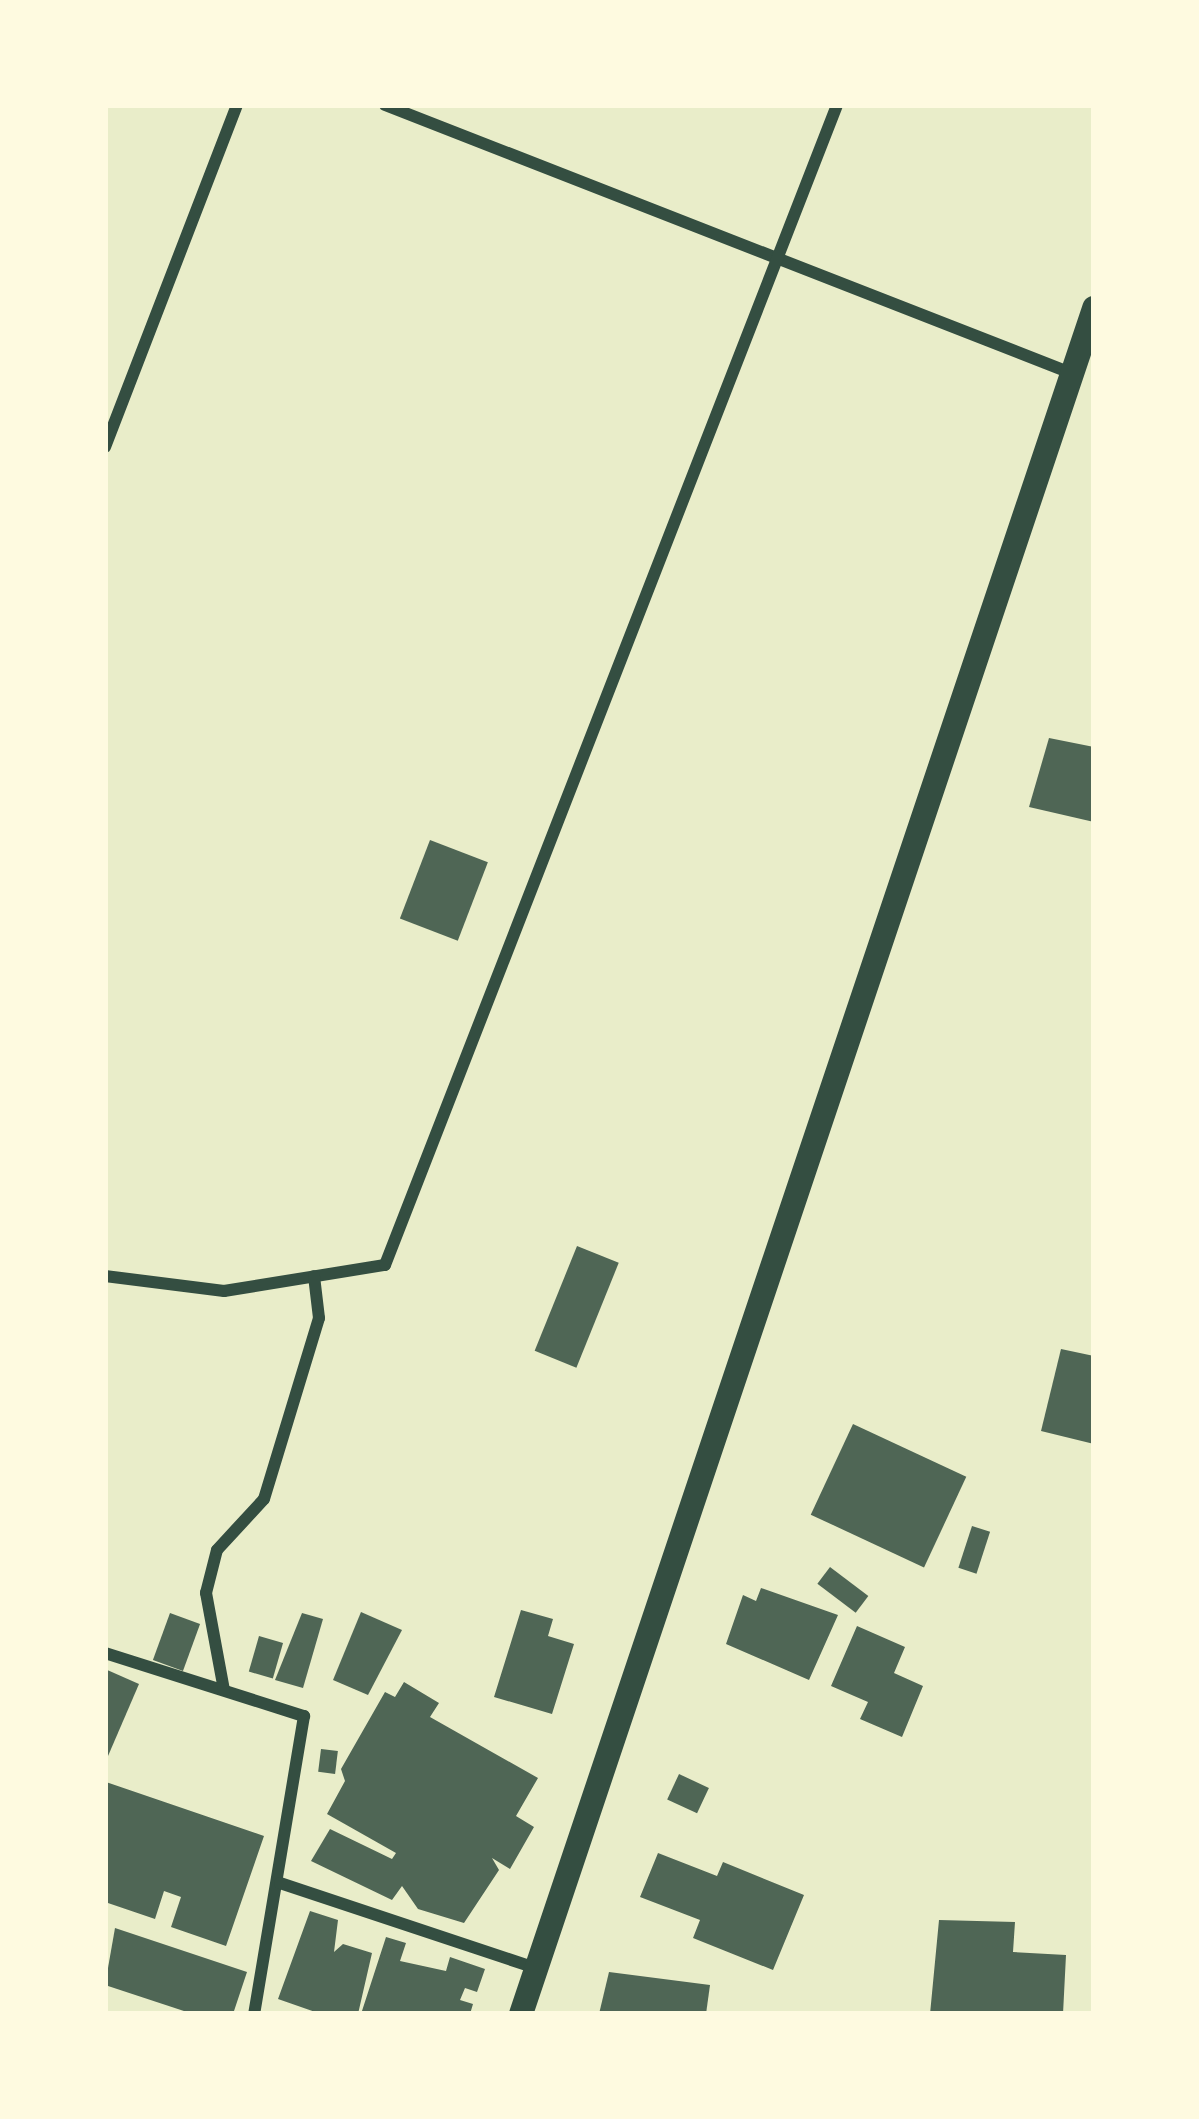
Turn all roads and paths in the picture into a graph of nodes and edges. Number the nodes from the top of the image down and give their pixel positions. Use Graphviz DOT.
graph roads {
  1 [pos="236,105"];
  2 [pos="385,105"];
  3 [pos="837,105"];
  4 [pos="777,258"];
  5 [pos="1094,308"];
  6 [pos="1072,374"];
  7 [pos="105,447"];
  8 [pos="105,1276"];
  9 [pos="314,1276"];
  10 [pos="105,1653"];
  11 [pos="224,1690"];
  12 [pos="280,1883"];
  13 [pos="535,1968"];
  14 [pos="254,2014"];
  15 [pos="521,2014"];
  1 -- 7 [label="street"];
  2 -- 4 [label="street"];
  3 -- 4 [label="street"];
  4 -- 6 [label="street"];
  4 -- 9 [label="street"];
  5 -- 6 [label="main road"];
  6 -- 13 [label="main road"];
  8 -- 9 [label="street"];
  9 -- 11 [label="street"];
  10 -- 11 [label="street"];
  11 -- 12 [label="street"];
  12 -- 13 [label="street"];
  12 -- 14 [label="street"];
  13 -- 15 [label="main road"];
}
